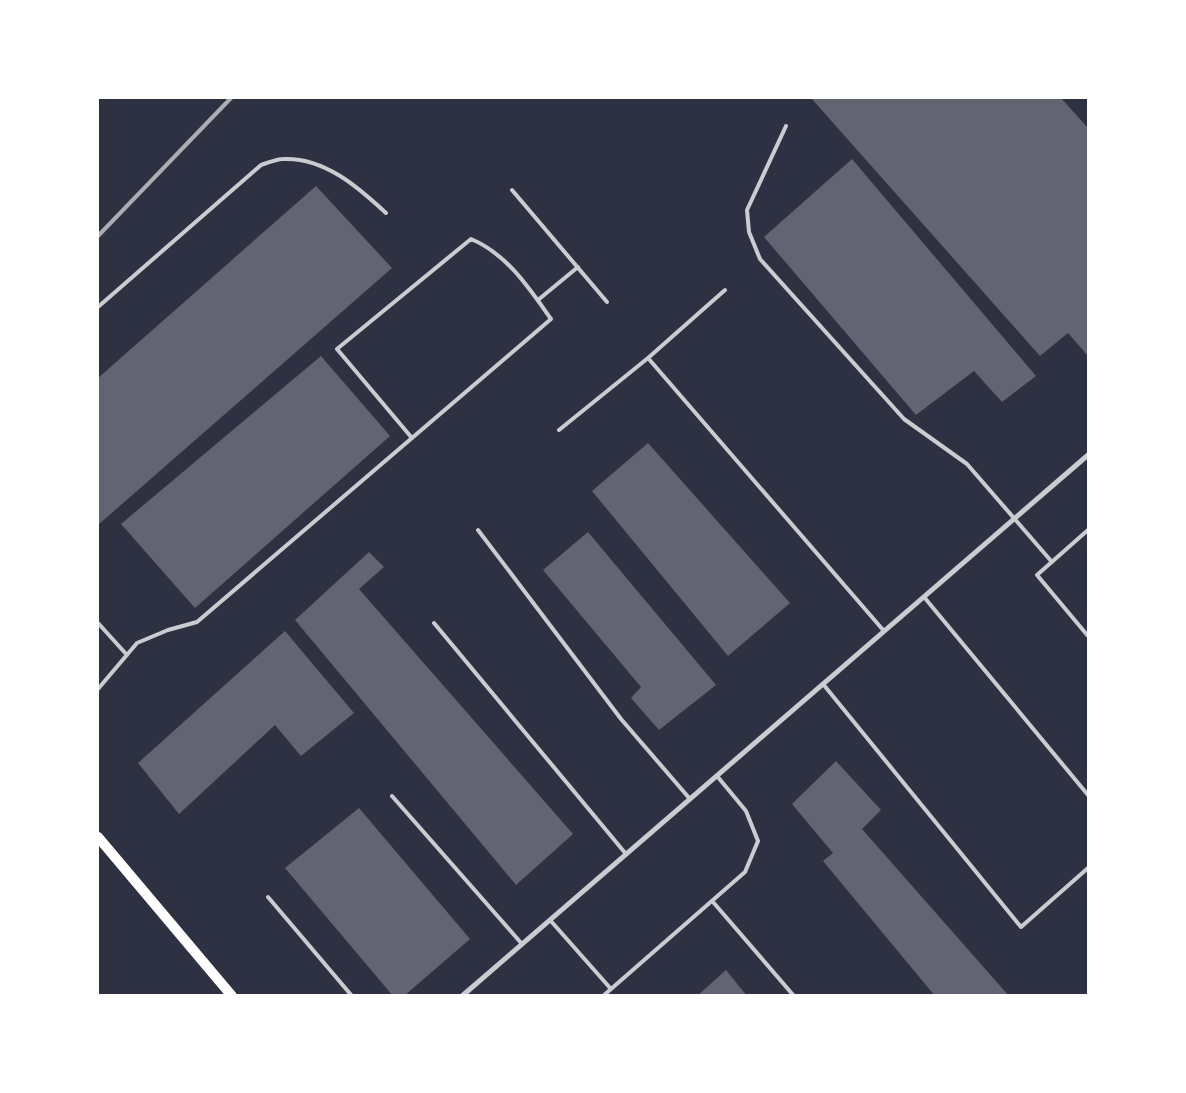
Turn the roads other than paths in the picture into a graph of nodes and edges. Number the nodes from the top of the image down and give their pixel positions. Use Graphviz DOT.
graph roads {
  1 [pos="786,126"];
  2 [pos="512,190"];
  3 [pos="386,213"];
  4 [pos="578,268"];
  5 [pos="725,290"];
  6 [pos="538,300"];
  7 [pos="607,302"];
  8 [pos="98,307"];
  9 [pos="648,358"];
  10 [pos="559,430"];
  11 [pos="412,438"];
  12 [pos="1088,454"];
  13 [pos="1014,518"];
  14 [pos="478,530"];
  15 [pos="1088,530"];
  16 [pos="1052,562"];
  17 [pos="924,597"];
  18 [pos="98,623"];
  19 [pos="434,623"];
  20 [pos="884,631"];
  21 [pos="1088,636"];
  22 [pos="127,655"];
  23 [pos="822,684"];
  24 [pos="98,689"];
  25 [pos="717,776"];
  26 [pos="1088,795"];
  27 [pos="392,796"];
  28 [pos="690,799"];
  29 [pos="98,837"];
  30 [pos="626,854"];
  31 [pos="1088,868"];
  32 [pos="268,897"];
  33 [pos="713,902"];
  34 [pos="550,920"];
  35 [pos="522,944"];
  36 [pos="611,989"];
  37 [pos="232,996"];
  38 [pos="352,996"];
  39 [pos="462,996"];
  40 [pos="603,996"];
  41 [pos="794,996"];
  1 -- 13 [label="lane"];
  2 -- 4 [label="lane"];
  3 -- 8 [label="lane"];
  4 -- 6 [label="lane"];
  4 -- 7 [label="lane"];
  5 -- 9 [label="lane"];
  6 -- 11 [label="lane"];
  6 -- 11 [label="lane"];
  9 -- 10 [label="lane"];
  9 -- 20 [label="lane"];
  11 -- 22 [label="lane"];
  12 -- 13 [label="street"];
  13 -- 16 [label="lane"];
  13 -- 17 [label="street"];
  14 -- 28 [label="lane"];
  15 -- 16 [label="lane"];
  16 -- 21 [label="lane"];
  17 -- 20 [label="street"];
  17 -- 26 [label="lane"];
  18 -- 22 [label="lane"];
  19 -- 30 [label="lane"];
  20 -- 23 [label="street"];
  22 -- 24 [label="lane"];
  23 -- 25 [label="street"];
  23 -- 31 [label="lane"];
  25 -- 28 [label="street"];
  25 -- 33 [label="lane"];
  27 -- 35 [label="lane"];
  28 -- 30 [label="street"];
  29 -- 37 [label="main road"];
  30 -- 34 [label="street"];
  32 -- 38 [label="lane"];
  33 -- 36 [label="lane"];
  33 -- 41 [label="lane"];
  34 -- 35 [label="street"];
  34 -- 36 [label="lane"];
  35 -- 39 [label="street"];
  36 -- 40 [label="lane"];
}
